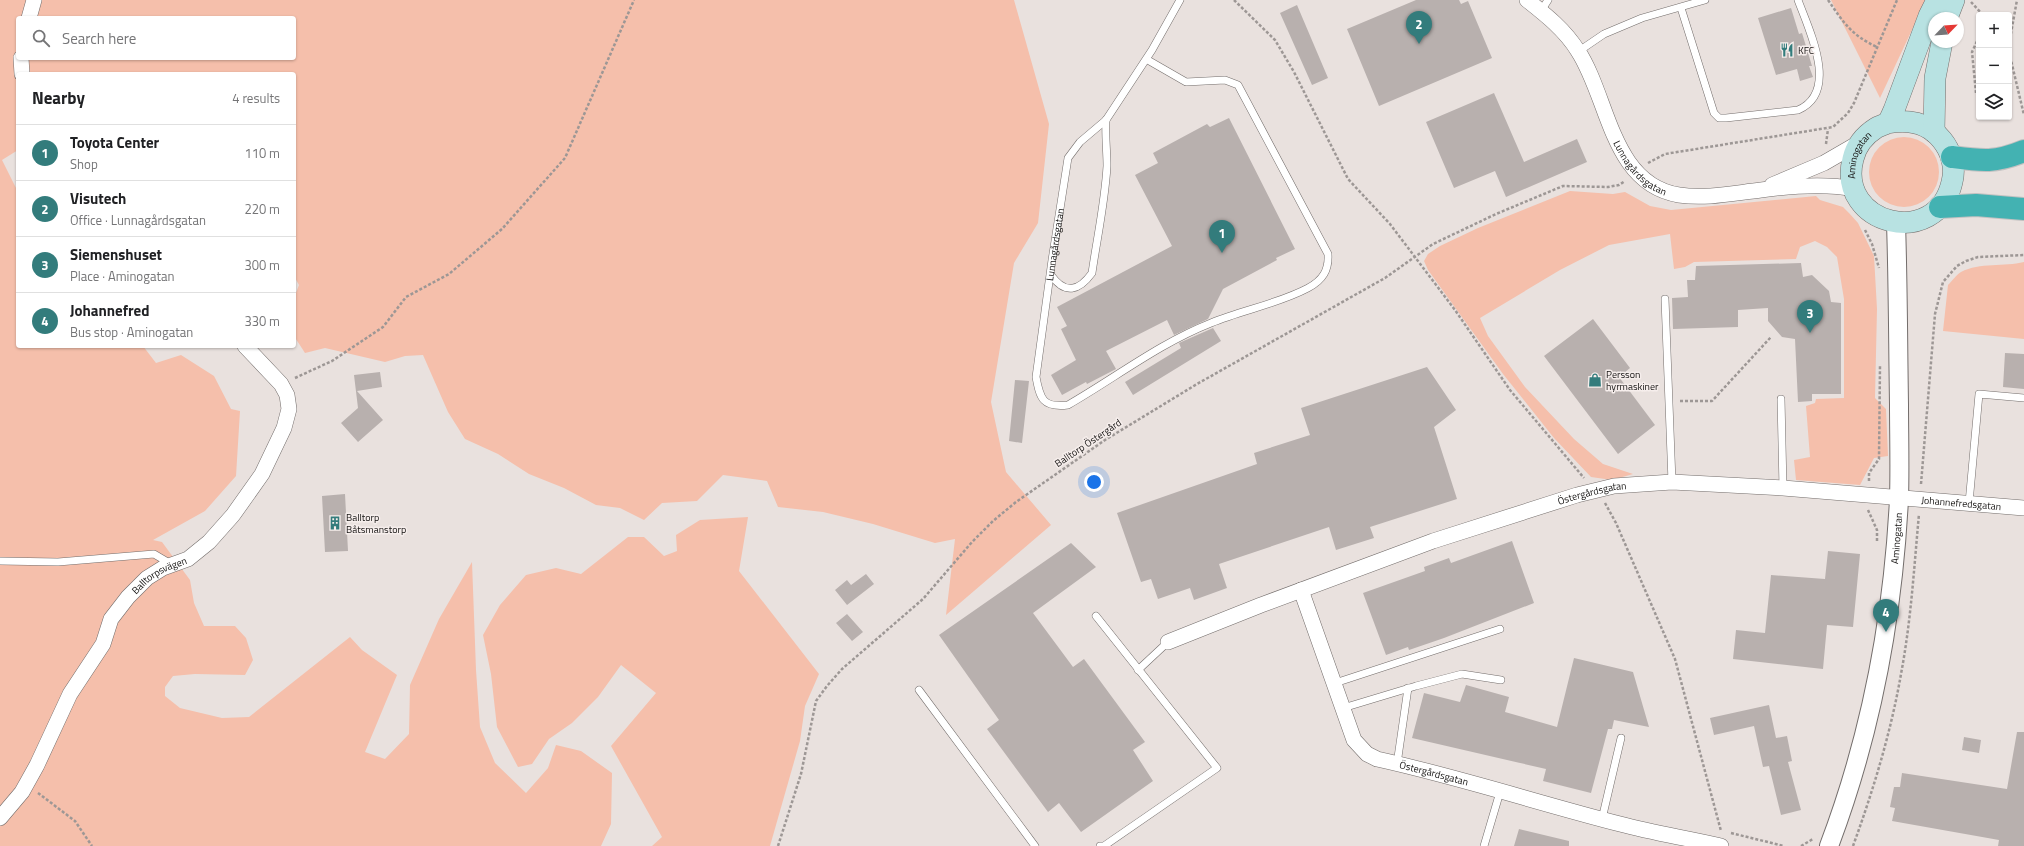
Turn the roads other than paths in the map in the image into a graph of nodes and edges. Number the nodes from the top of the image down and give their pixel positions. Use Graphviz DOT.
graph roads {
  1 [pos="34,0"];
  2 [pos="1180,0"];
  3 [pos="1527,0"];
  4 [pos="1705,0"];
  5 [pos="1798,0"];
  6 [pos="1938,0"];
  7 [pos="1954,0"];
  8 [pos="1544,6"];
  9 [pos="1681,8"];
  10 [pos="1949,12"];
  11 [pos="30,16"];
  12 [pos="1941,48"];
  13 [pos="1578,51"];
  14 [pos="1146,59"];
  15 [pos="21,60"];
  16 [pos="22,72"];
  17 [pos="1106,120"];
  18 [pos="1887,123"];
  19 [pos="1934,132"];
  20 [pos="1862,141"];
  21 [pos="2024,150"];
  22 [pos="1952,157"];
  23 [pos="1762,189"];
  24 [pos="1854,189"];
  25 [pos="1940,207"];
  26 [pos="2024,209"];
  27 [pos="1896,223"];
  28 [pos="1051,276"];
  29 [pos="1665,299"];
  30 [pos="247,348"];
  31 [pos="2024,398"];
  32 [pos="1781,399"];
  33 [pos="1672,482"];
  34 [pos="1783,488"];
  35 [pos="1899,499"];
  36 [pos="1970,503"];
  37 [pos="2024,508"];
  38 [pos="0,561"];
  39 [pos="174,565"];
  40 [pos="1301,590"];
  41 [pos="1096,616"];
  42 [pos="1500,629"];
  43 [pos="1168,642"];
  44 [pos="1138,670"];
  45 [pos="1501,680"];
  46 [pos="1335,683"];
  47 [pos="1408,688"];
  48 [pos="919,690"];
  49 [pos="1343,708"];
  50 [pos="1621,738"];
  51 [pos="1398,764"];
  52 [pos="1500,792"];
  53 [pos="0,818"];
  54 [pos="1602,819"];
  55 [pos="1822,842"];
  56 [pos="1035,846"];
  57 [pos="1100,846"];
  58 [pos="1484,846"];
  59 [pos="1720,846"];
  1 -- 11 [label="street"];
  2 -- 14 [label="lane, Lunnagårdsgatan"];
  3 -- 8 [label="street, Lunnagårdsgatan"];
  4 -- 9 [label="lane"];
  5 -- 9 [label="lane"];
  6 -- 18 [label="main road, Aminogatan"];
  7 -- 10 [label="main road"];
  8 -- 13 [label="street, Lunnagårdsgatan"];
  9 -- 13 [label="lane"];
  12 -- 19 [label="main road"];
  13 -- 23 [label="street, Lunnagårdsgatan"];
  14 -- 17 [label="lane, Lunnagårdsgatan"];
  14 -- 28 [label="lane"];
  15 -- 16 [label="street"];
  17 -- 28 [label="lane, Lunnagårdsgatan"];
  17 -- 28 [label="lane, Lunnagårdsgatan"];
  18 -- 19 [label="main road, Aminogatan"];
  18 -- 20 [label="main road, Aminogatan"];
  19 -- 22 [label="main road, Aminogatan"];
  20 -- 23 [label="street, Lunnagårdsgatan"];
  20 -- 24 [label="main road, Aminogatan"];
  21 -- 22 [label="highway"];
  22 -- 25 [label="main road, Aminogatan"];
  23 -- 24 [label="street, Lunnagårdsgatan"];
  24 -- 27 [label="main road, Aminogatan"];
  25 -- 26 [label="highway"];
  25 -- 27 [label="main road, Aminogatan"];
  27 -- 35 [label="street, Aminogatan"];
  29 -- 33 [label="lane"];
  30 -- 39 [label="street, Balltorpsvägen"];
  31 -- 36 [label="lane"];
  32 -- 34 [label="lane"];
  33 -- 34 [label="street, Östergårdsgatan"];
  33 -- 40 [label="street, Östergårdsgatan"];
  34 -- 35 [label="street, Östergårdsgatan"];
  35 -- 36 [label="street, Johannefredsgatan"];
  35 -- 55 [label="street, Aminogatan"];
  36 -- 37 [label="street, Johannefredsgatan"];
  38 -- 39 [label="lane"];
  39 -- 53 [label="street, Balltorpsvägen"];
  40 -- 43 [label="street, Östergårdsgatan"];
  40 -- 46 [label="street, Östergårdsgatan"];
  41 -- 44 [label="lane"];
  42 -- 46 [label="lane"];
  43 -- 44 [label="lane, Östergårdsgatan"];
  44 -- 57 [label="lane"];
  45 -- 47 [label="lane"];
  46 -- 49 [label="street, Östergårdsgatan"];
  47 -- 49 [label="lane"];
  47 -- 51 [label="lane"];
  48 -- 56 [label="lane"];
  49 -- 51 [label="street, Östergårdsgatan"];
  50 -- 54 [label="lane"];
  51 -- 52 [label="street, Östergårdsgatan"];
  52 -- 54 [label="street, Östergårdsgatan"];
  52 -- 58 [label="lane"];
  54 -- 59 [label="street, Östergårdsgatan"];
}
